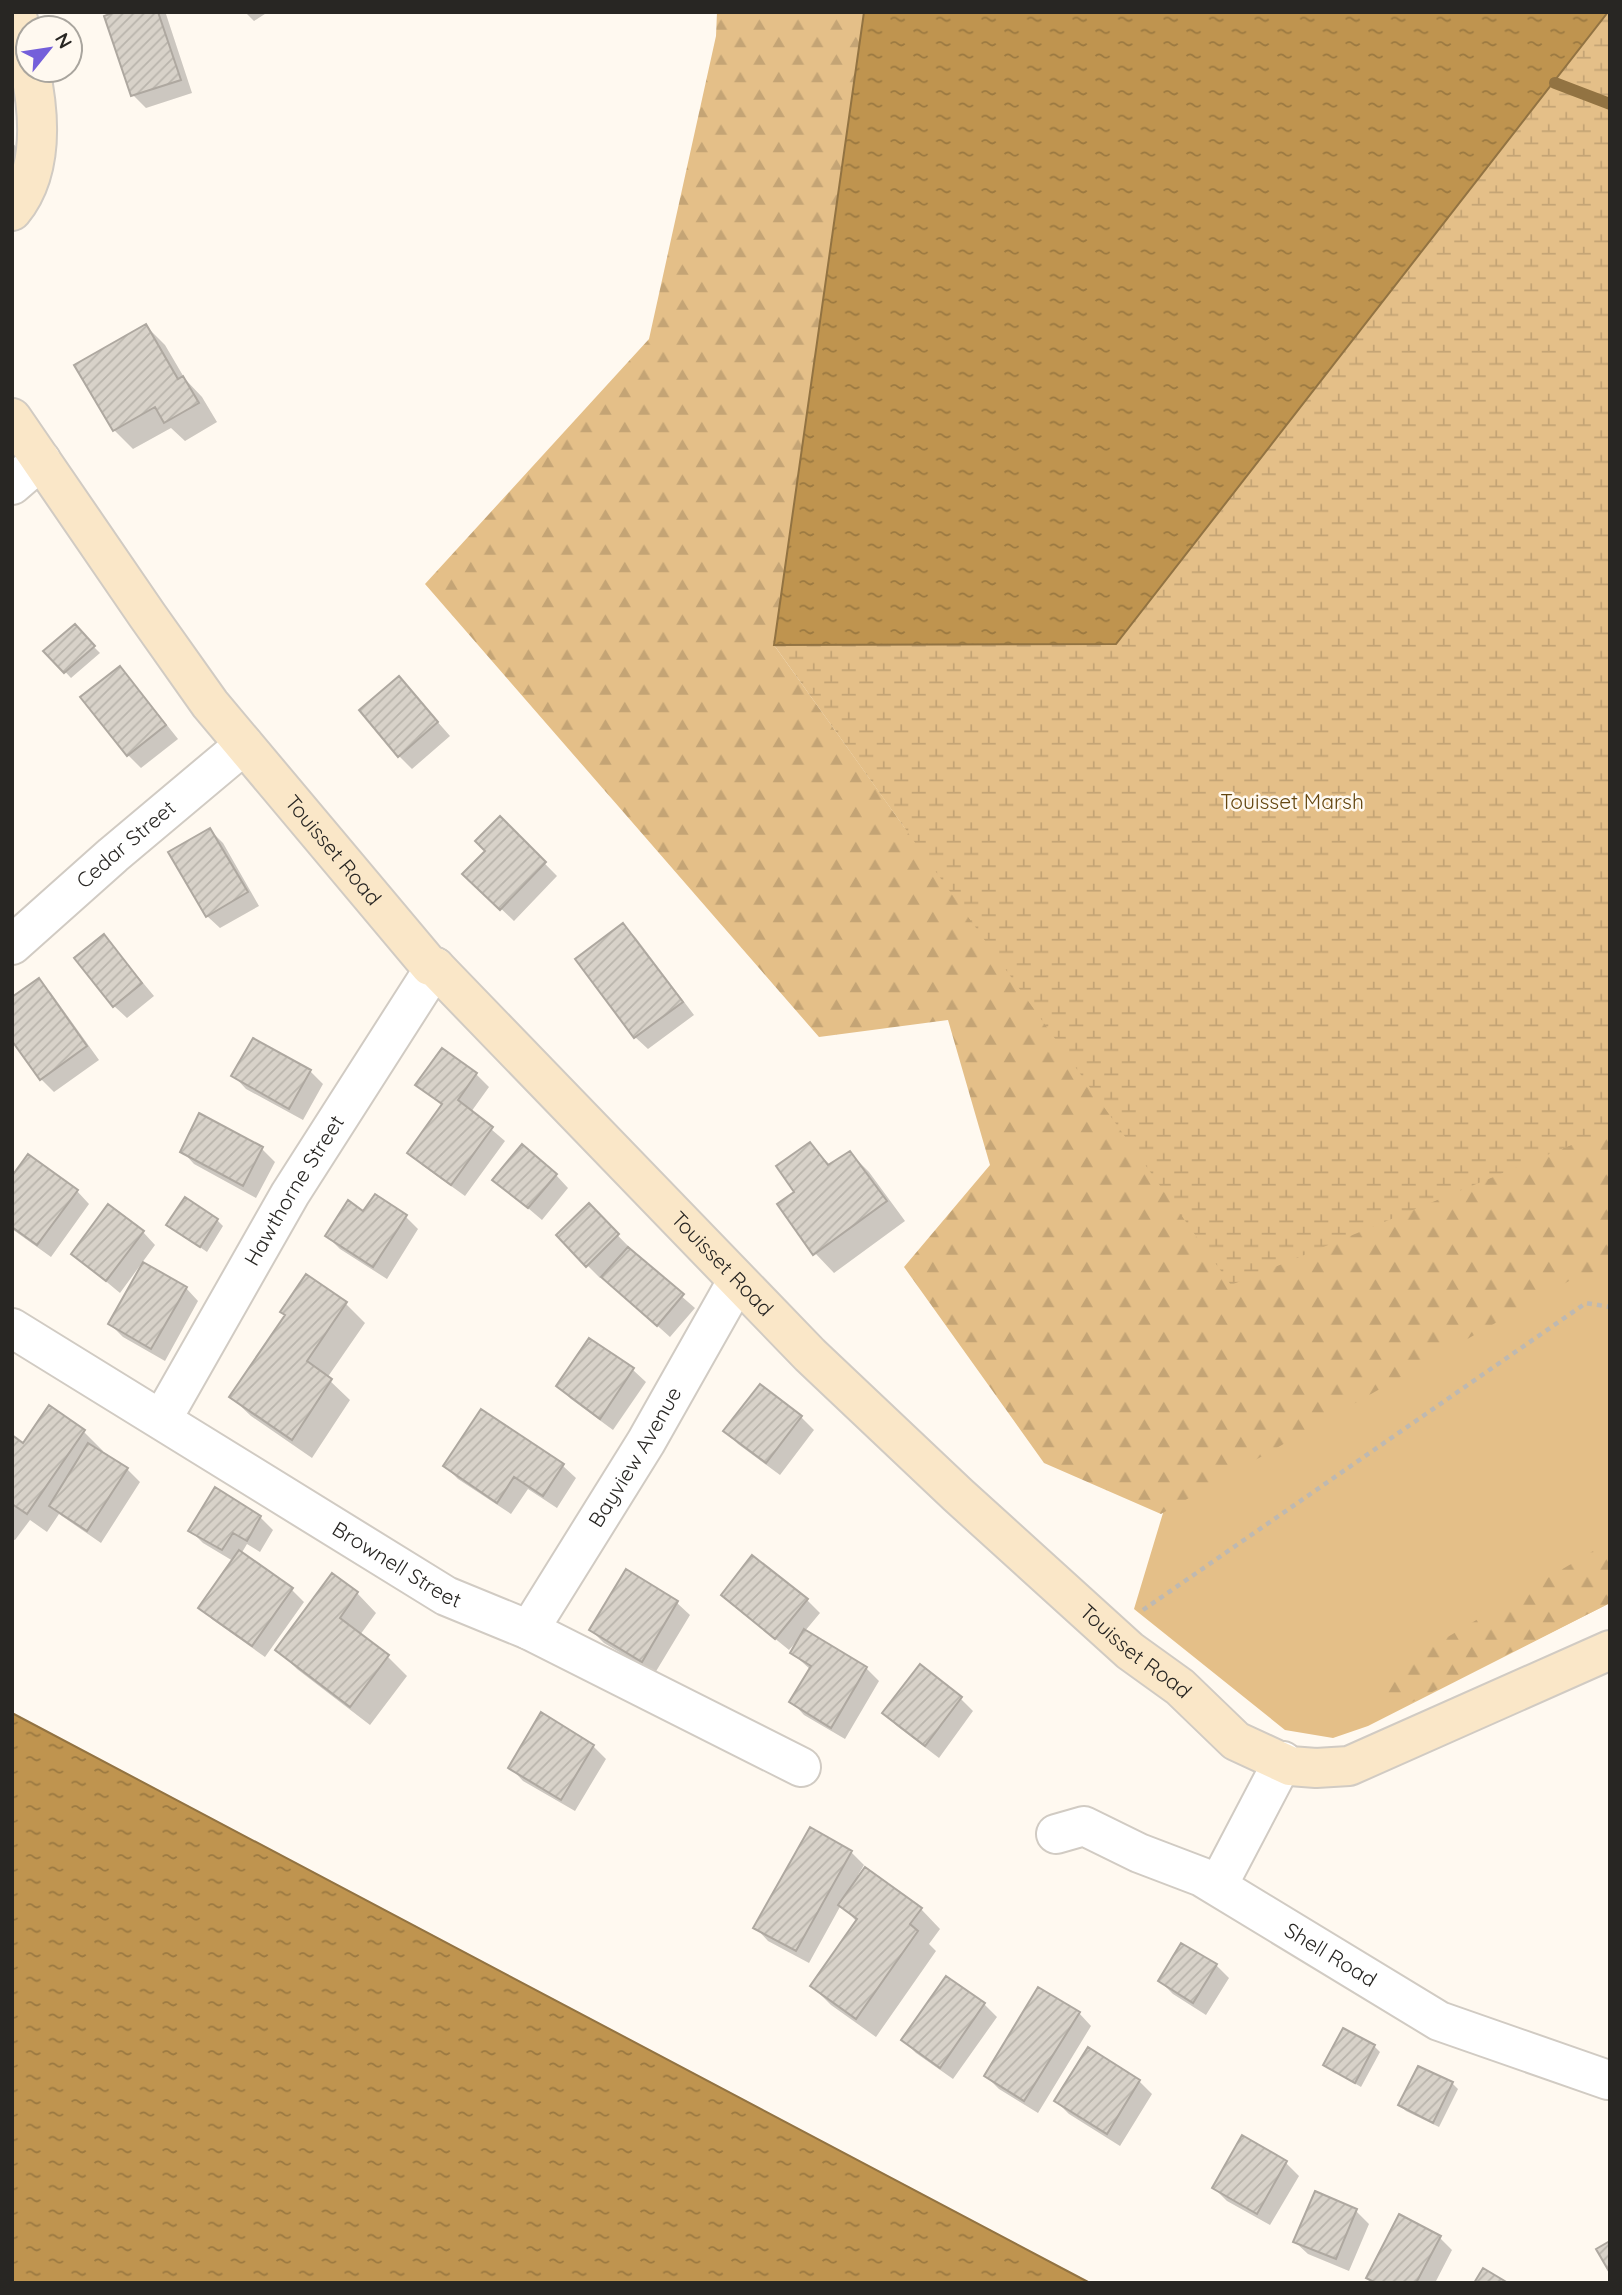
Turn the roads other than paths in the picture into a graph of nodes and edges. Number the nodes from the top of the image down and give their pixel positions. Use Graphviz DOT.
graph roads {
  1 [pos="33,84"];
  2 [pos="12,211"];
  3 [pos="12,418"];
  4 [pos="41,460"];
  5 [pos="12,485"];
  6 [pos="244,745"];
  7 [pos="12,945"];
  8 [pos="435,967"];
  9 [pos="737,1281"];
  10 [pos="12,1328"];
  11 [pos="162,1419"];
  12 [pos="529,1630"];
  13 [pos="1610,1650"];
  14 [pos="1283,1761"];
  15 [pos="801,1767"];
  16 [pos="1056,1834"];
  17 [pos="1218,1885"];
  18 [pos="1608,2080"];
  1 -- 2 [label="street"];
  3 -- 4 [label="street, Touisset Road"];
  4 -- 5 [label="street"];
  4 -- 6 [label="street, Touisset Road"];
  6 -- 7 [label="street, Cedar Street"];
  6 -- 8 [label="street, Touisset Road"];
  8 -- 9 [label="street, Touisset Road"];
  8 -- 11 [label="street, Hawthorne Street"];
  9 -- 12 [label="street, Bayview Avenue"];
  9 -- 14 [label="street, Touisset Road"];
  10 -- 11 [label="street, Brownell Street"];
  11 -- 12 [label="street, Brownell Street"];
  12 -- 15 [label="street, Brownell Street"];
  13 -- 14 [label="street, Touisset Road"];
  14 -- 17 [label="street"];
  16 -- 17 [label="street, Shell Road"];
  17 -- 18 [label="street, Shell Road"];
}
